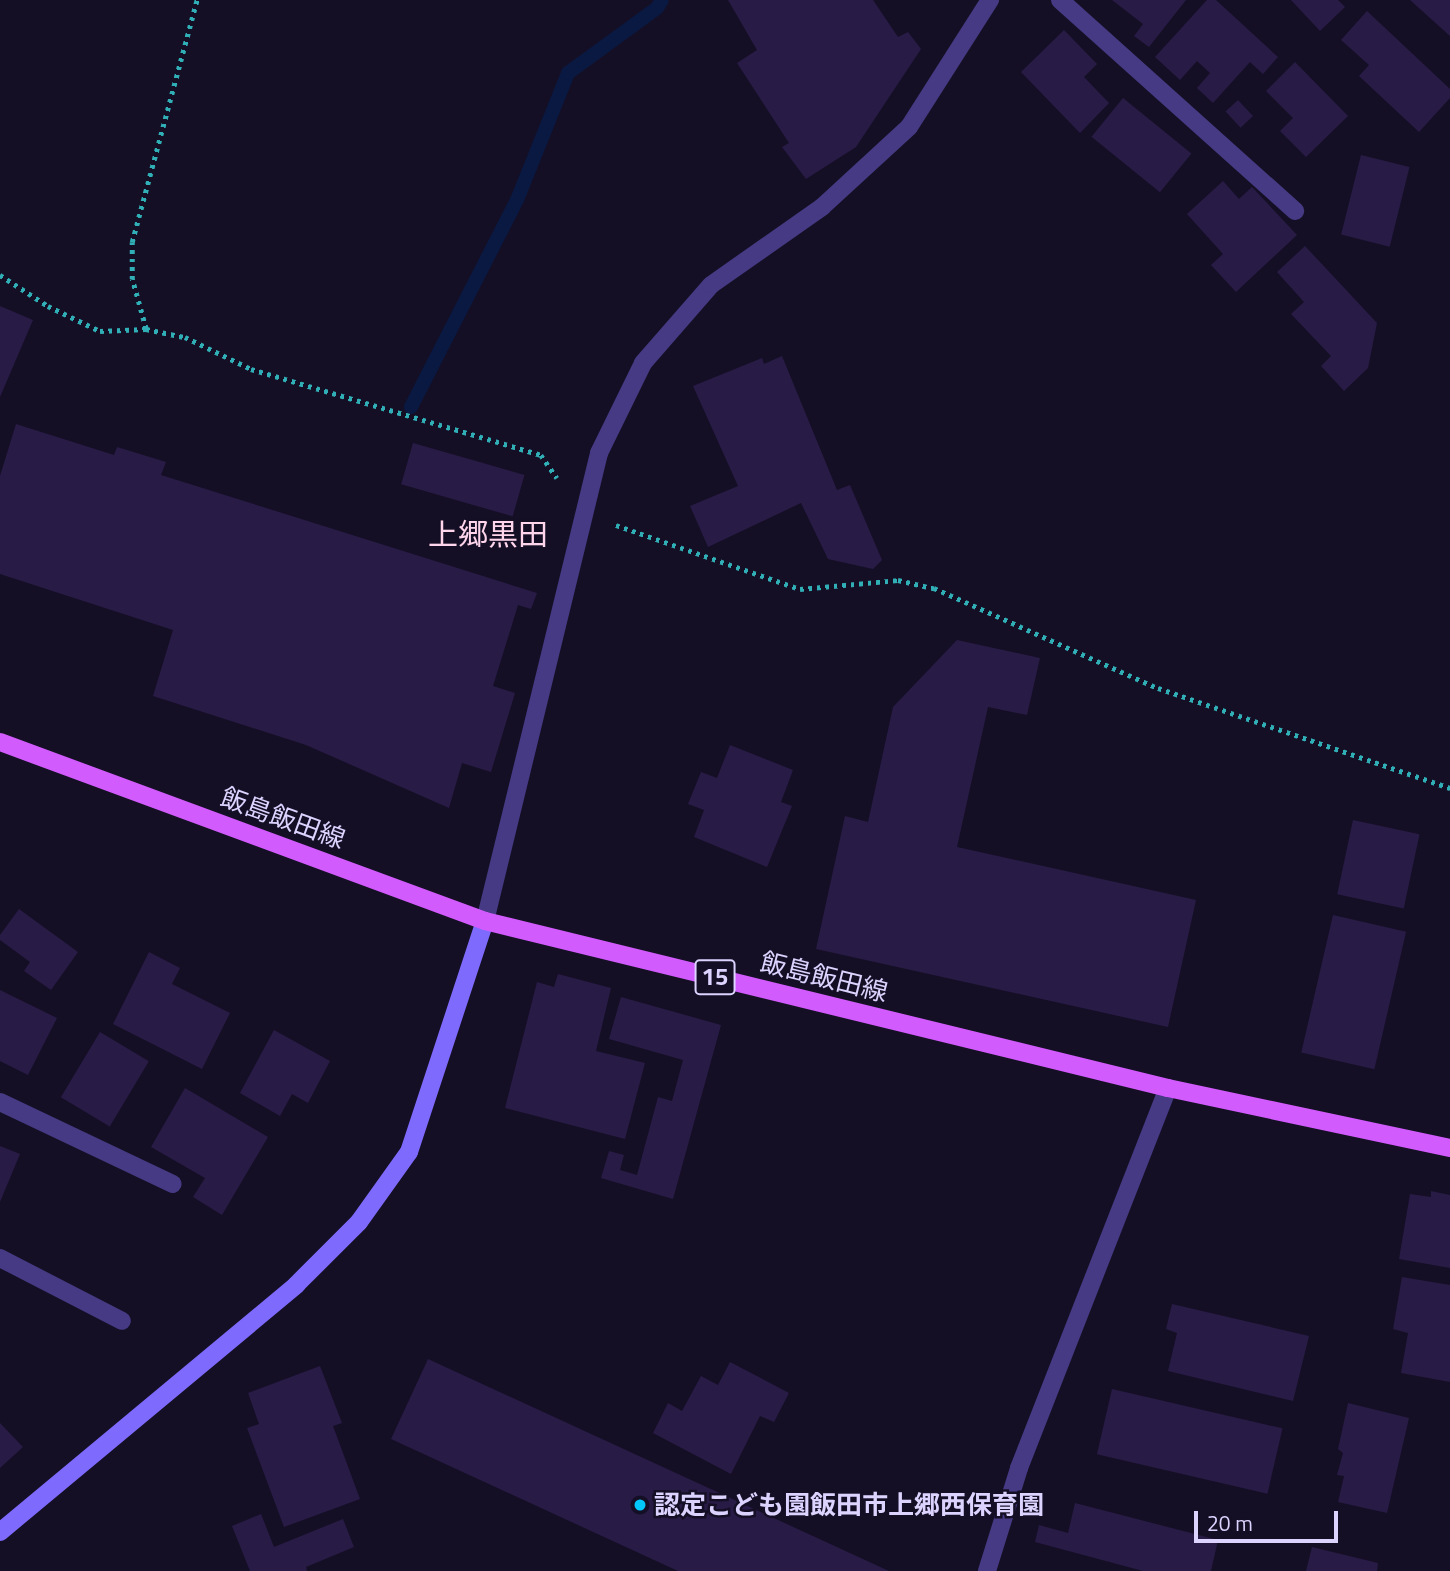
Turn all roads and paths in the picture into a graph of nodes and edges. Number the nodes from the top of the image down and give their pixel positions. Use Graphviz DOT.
graph roads {
  1 [pos="197,0"];
  2 [pos="990,0"];
  3 [pos="1060,0"];
  4 [pos="1295,211"];
  5 [pos="0,275"];
  6 [pos="145,329"];
  7 [pos="582,513"];
  8 [pos="0,742"];
  9 [pos="1450,789"];
  10 [pos="485,921"];
  11 [pos="1168,1088"];
  12 [pos="0,1102"];
  13 [pos="1450,1148"];
  14 [pos="173,1184"];
  15 [pos="0,1258"];
  16 [pos="122,1321"];
  17 [pos="0,1532"];
  18 [pos="987,1571"];
  1 -- 6 [label="path"];
  2 -- 7 [label="street"];
  3 -- 4 [label="street"];
  5 -- 6 [label="path"];
  6 -- 7 [label="path"];
  7 -- 9 [label="path"];
  7 -- 10 [label="street"];
  8 -- 10 [label="main road, 飯島飯田線 / 15"];
  10 -- 11 [label="main road, 飯島飯田線 / 15"];
  10 -- 17 [label="street"];
  11 -- 13 [label="main road, 飯島飯田線 / 15"];
  11 -- 18 [label="street"];
  12 -- 14 [label="street"];
  15 -- 16 [label="street"];
}
